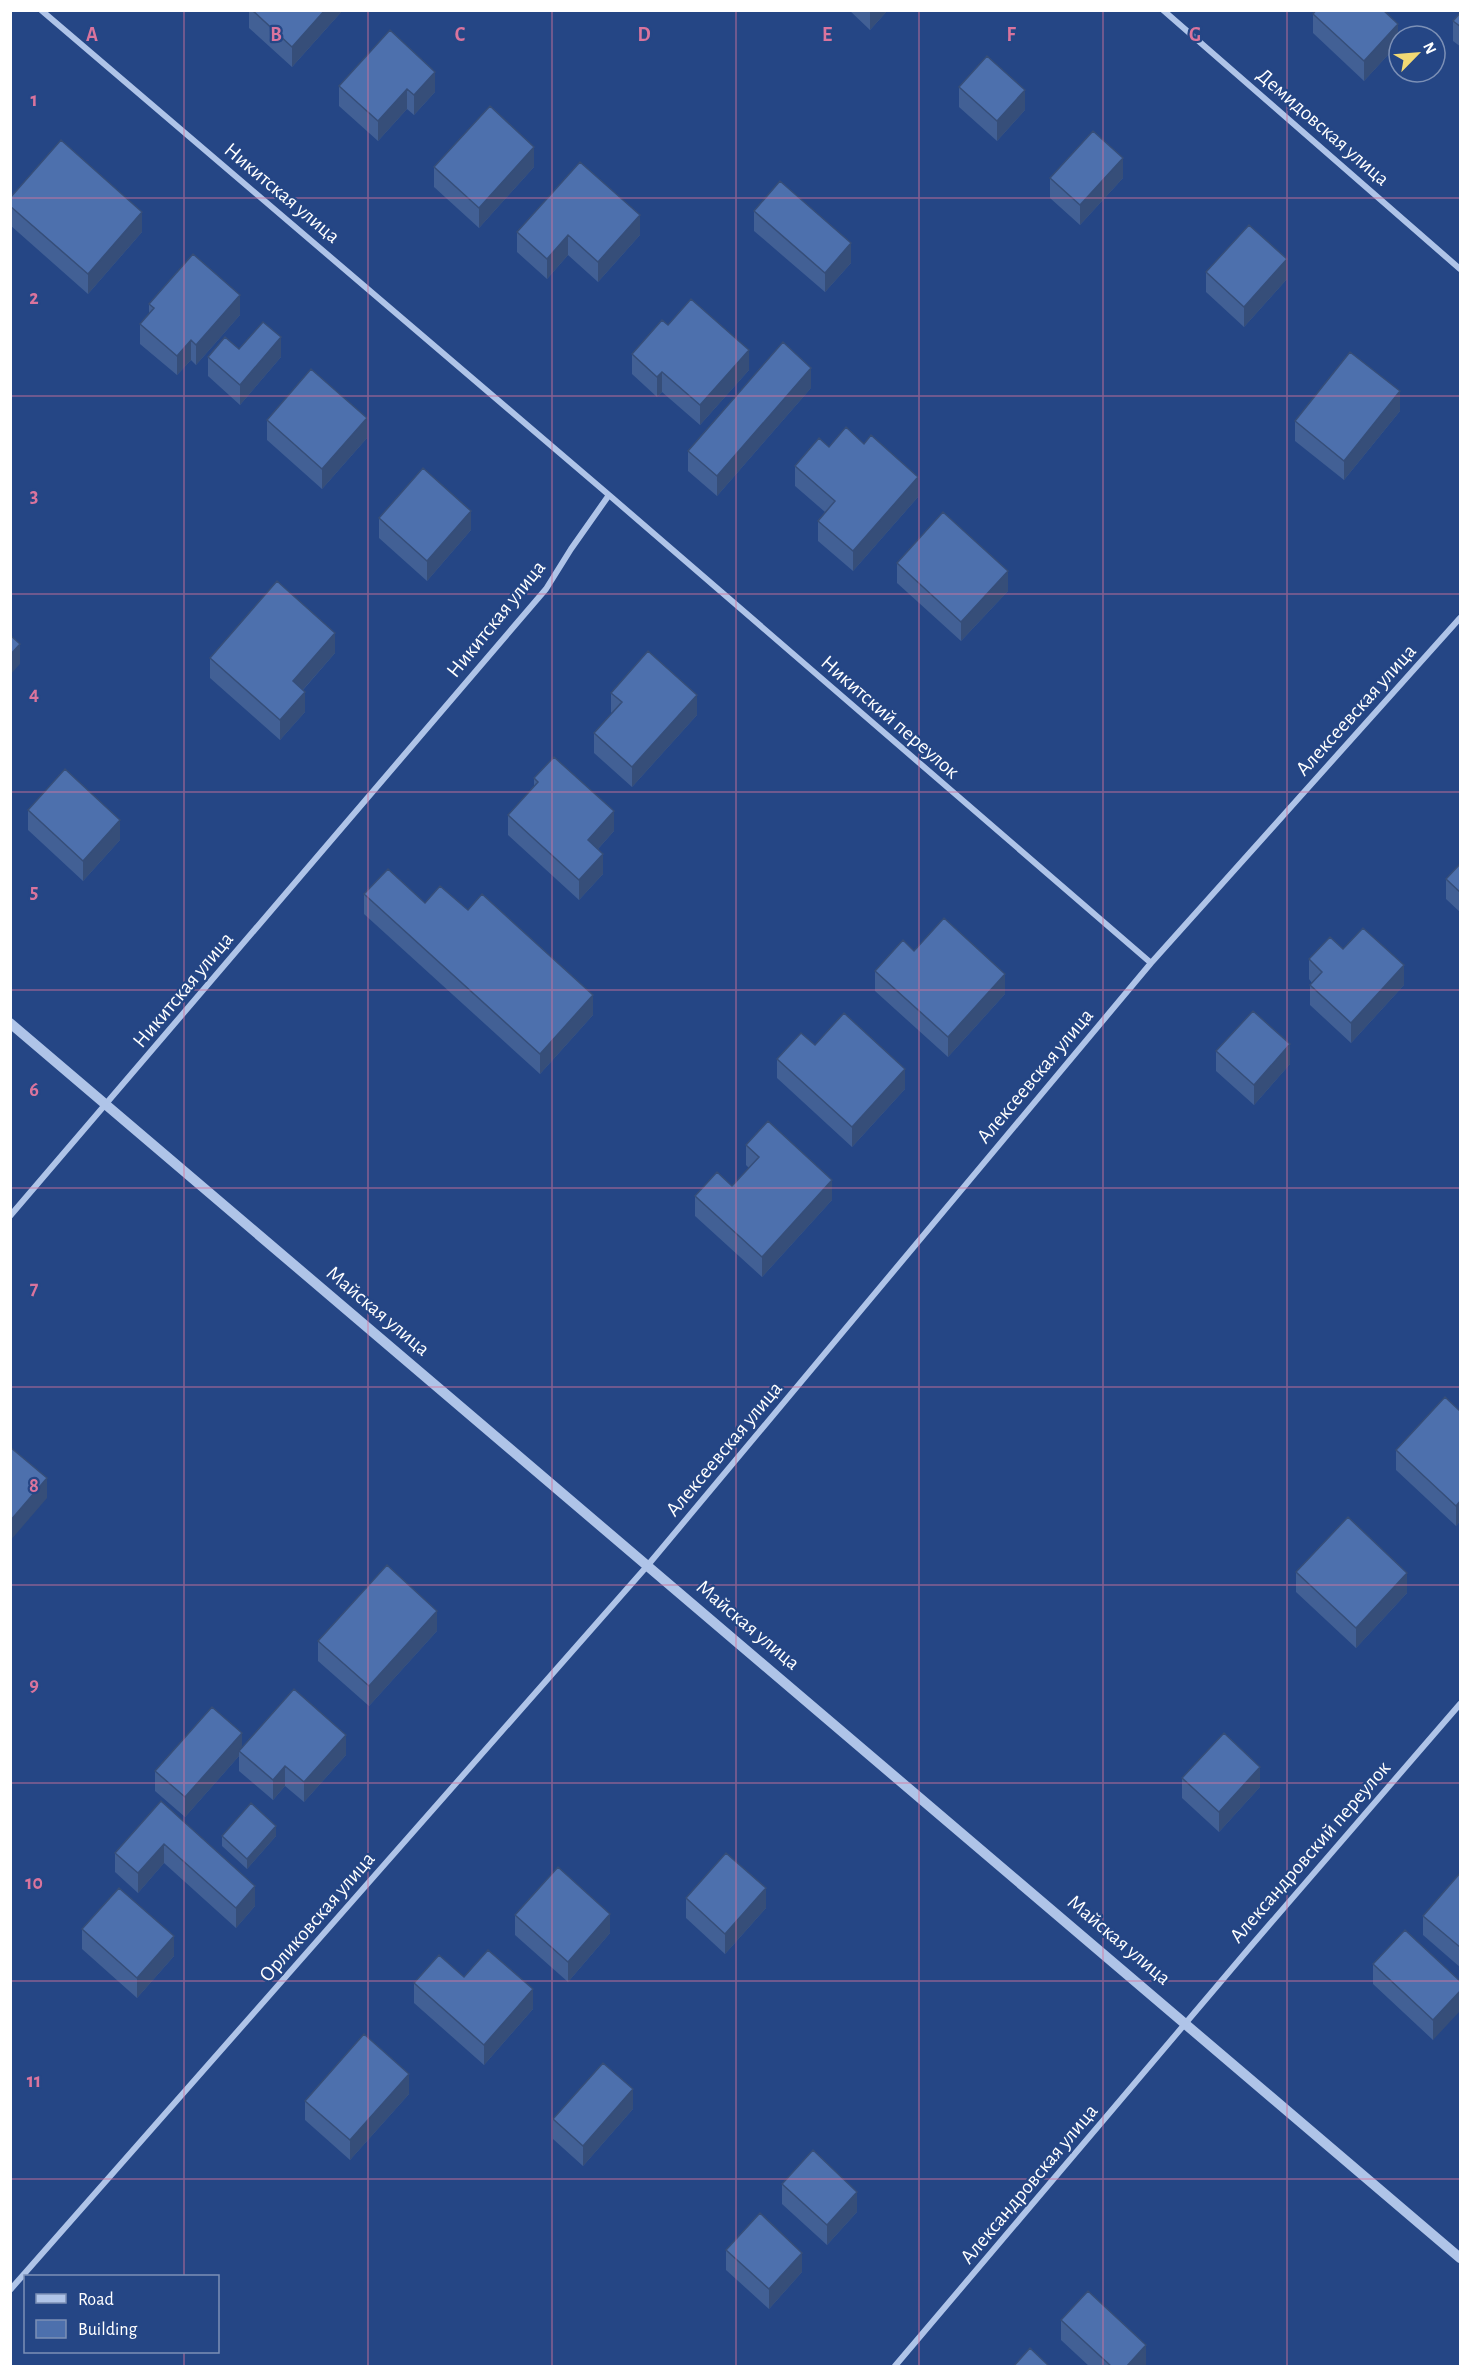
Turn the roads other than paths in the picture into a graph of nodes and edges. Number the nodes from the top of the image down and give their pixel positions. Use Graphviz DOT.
graph roads {
  1 [pos="41,10"];
  2 [pos="1163,10"];
  3 [pos="1461,269"];
  4 [pos="609,495"];
  5 [pos="1461,618"];
  6 [pos="1151,963"];
  7 [pos="10,1023"];
  8 [pos="106,1106"];
  9 [pos="10,1216"];
  10 [pos="648,1565"];
  11 [pos="1461,1704"];
  12 [pos="1187,2023"];
  13 [pos="1461,2258"];
  14 [pos="10,2290"];
  15 [pos="895,2367"];
  1 -- 4 [label="street, Никитская улица"];
  2 -- 3 [label="street, Демидовская улица"];
  4 -- 6 [label="street, Никитский переулок"];
  4 -- 8 [label="street, Никитская улица"];
  5 -- 6 [label="street, Алексеевская улица"];
  6 -- 10 [label="street, Алексеевская улица"];
  7 -- 8 [label="street, Майская улица"];
  8 -- 9 [label="street, Никитская улица"];
  8 -- 10 [label="street, Майская улица"];
  10 -- 12 [label="street, Майская улица"];
  10 -- 14 [label="street, Орликовская улица"];
  11 -- 12 [label="street, Александровский переулок"];
  12 -- 13 [label="street, Майская улица"];
  12 -- 15 [label="street, Александровская улица"];
}
